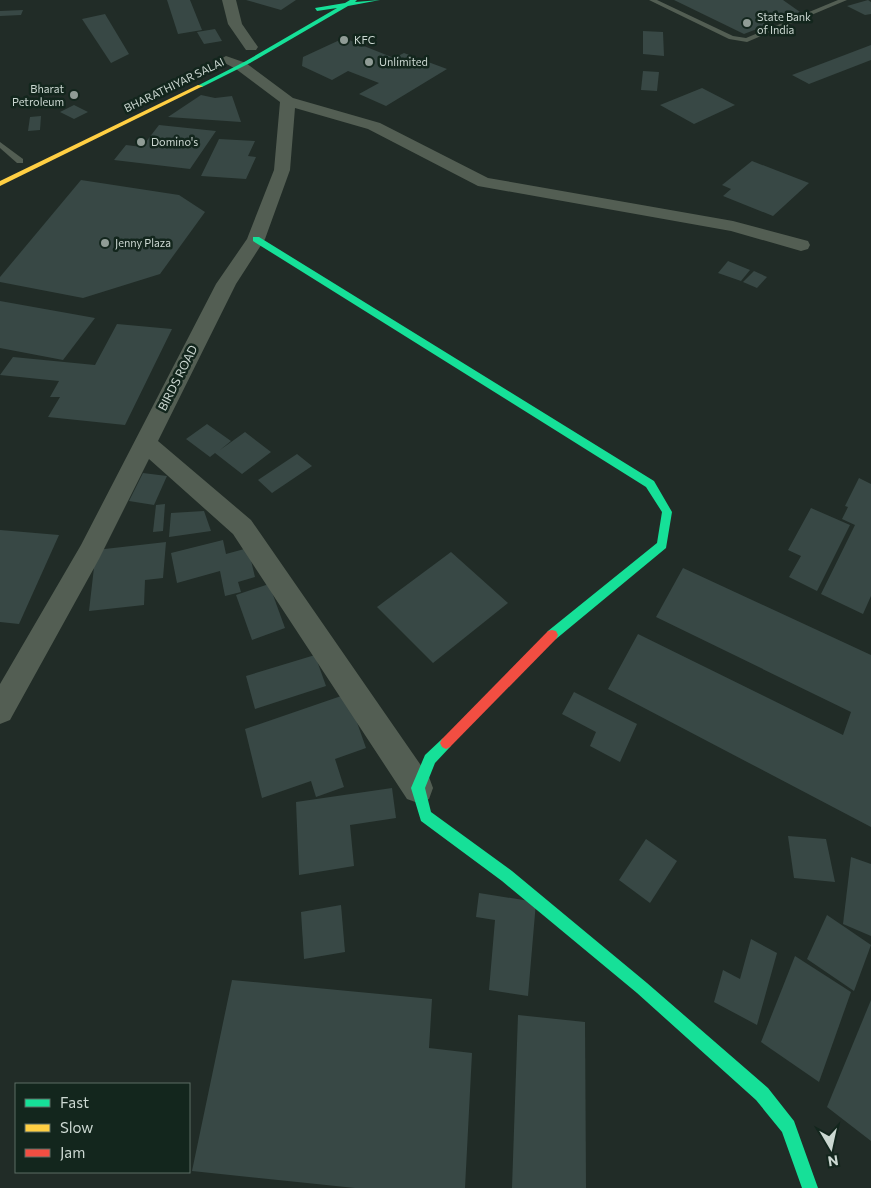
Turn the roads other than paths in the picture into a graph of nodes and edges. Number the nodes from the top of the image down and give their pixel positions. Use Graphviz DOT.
graph roads {
  1 [pos="229,0"];
  2 [pos="331,0"];
  3 [pos="354,0"];
  4 [pos="377,0"];
  5 [pos="652,0"];
  6 [pos="844,0"];
  7 [pos="343,6"];
  8 [pos="316,9"];
  9 [pos="239,58"];
  10 [pos="288,101"];
  11 [pos="0,144"];
  12 [pos="20,161"];
  13 [pos="0,171"];
  14 [pos="0,184"];
  15 [pos="256,239"];
  16 [pos="801,245"];
  17 [pos="145,443"];
  18 [pos="0,711"];
  19 [pos="418,788"];
  20 [pos="810,1188"];
  1 -- 9 [label="street"];
  2 -- 8 [label="street, BHARATHIYAR SALAI"];
  3 -- 7 [label="street, BHARATHIYAR SALAI"];
  4 -- 7 [label="street"];
  5 -- 6 [label="lane"];
  7 -- 8 [label="street"];
  7 -- 9 [label="street, BHARATHIYAR SALAI"];
  8 -- 9 [label="street, BHARATHIYAR SALAI"];
  9 -- 10 [label="street"];
  9 -- 12 [label="street, BHARATHIYAR SALAI"];
  9 -- 14 [label="street, BHARATHIYAR SALAI"];
  10 -- 15 [label="street, BIRDS ROAD"];
  10 -- 16 [label="street"];
  11 -- 12 [label="lane"];
  12 -- 13 [label="street, BHARATHIYAR SALAI"];
  15 -- 17 [label="street, BIRDS ROAD"];
  15 -- 19 [label="street"];
  17 -- 18 [label="street, BIRDS ROAD"];
  17 -- 19 [label="street"];
  19 -- 20 [label="street"];
}
